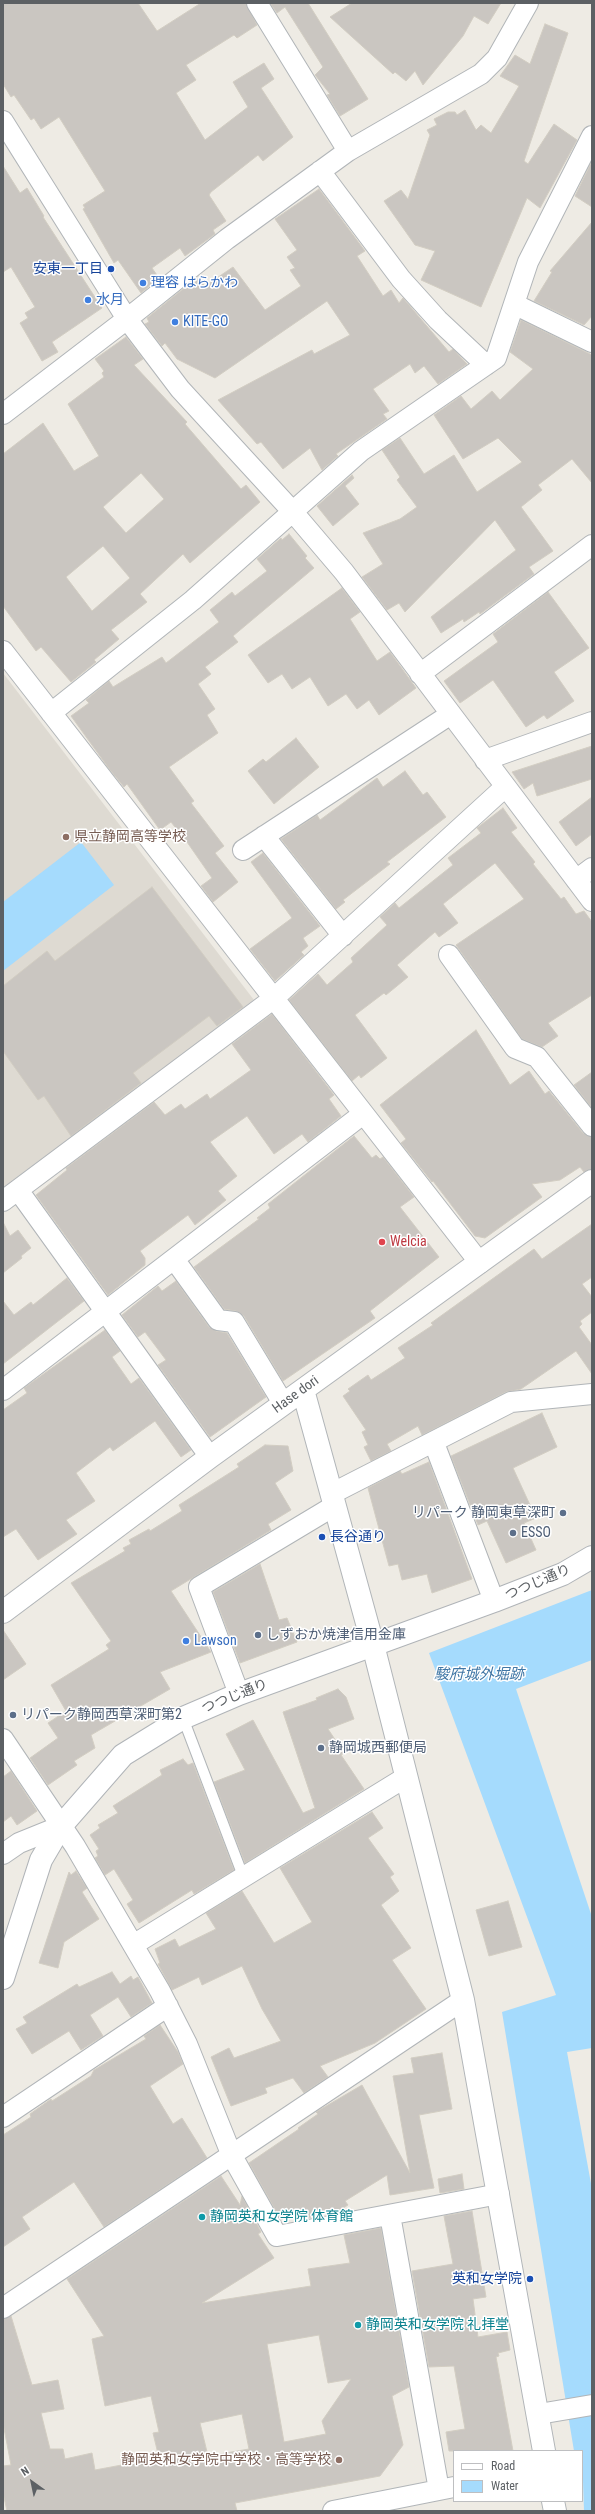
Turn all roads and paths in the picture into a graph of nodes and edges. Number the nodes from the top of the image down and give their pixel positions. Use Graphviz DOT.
graph roads {
  1 [pos="256,3"];
  2 [pos="528,3"];
  3 [pos="3,121"];
  4 [pos="592,136"];
  5 [pos="348,151"];
  6 [pos="320,170"];
  7 [pos="514,304"];
  8 [pos="126,319"];
  9 [pos="592,342"];
  10 [pos="486,365"];
  11 [pos="3,414"];
  12 [pos="293,512"];
  13 [pos="592,545"];
  14 [pos="3,651"];
  15 [pos="420,674"];
  16 [pos="51,713"];
  17 [pos="450,714"];
  18 [pos="592,722"];
  19 [pos="485,760"];
  20 [pos="505,787"];
  21 [pos="264,836"];
  22 [pos="243,850"];
  23 [pos="592,868"];
  24 [pos="576,880"];
  25 [pos="592,901"];
  26 [pos="342,936"];
  27 [pos="449,955"];
  28 [pos="273,999"];
  29 [pos="363,1114"];
  30 [pos="592,1126"];
  31 [pos="592,1181"];
  32 [pos="10,1196"];
  33 [pos="174,1259"];
  34 [pos="480,1263"];
  35 [pos="106,1313"];
  36 [pos="3,1390"];
  37 [pos="303,1390"];
  38 [pos="592,1394"];
  39 [pos="283,1403"];
  40 [pos="434,1443"];
  41 [pos="210,1457"];
  42 [pos="332,1500"];
  43 [pos="592,1557"];
  44 [pos="494,1601"];
  45 [pos="3,1612"];
  46 [pos="373,1645"];
  47 [pos="239,1694"];
  48 [pos="183,1718"];
  49 [pos="3,1739"];
  50 [pos="406,1777"];
  51 [pos="61,1826"];
  52 [pos="3,1854"];
  53 [pos="243,1876"];
  54 [pos="133,1944"];
  55 [pos="3,1978"];
  56 [pos="463,2000"];
  57 [pos="168,2006"];
  58 [pos="3,2116"];
  59 [pos="232,2156"];
  60 [pos="499,2194"];
  61 [pos="390,2215"];
  62 [pos="3,2308"];
  63 [pos="592,2405"];
  64 [pos="549,2412"];
  65 [pos="544,2450"];
  66 [pos="446,2488"];
  67 [pos="333,2511"];
  1 -- 5 [label="street"];
  2 -- 5 [label="street"];
  3 -- 8 [label="street"];
  4 -- 7 [label="street"];
  5 -- 6 [label="street"];
  6 -- 8 [label="street"];
  6 -- 10 [label="street"];
  7 -- 9 [label="street"];
  7 -- 10 [label="street"];
  8 -- 11 [label="street"];
  8 -- 12 [label="street"];
  10 -- 12 [label="street"];
  12 -- 15 [label="street"];
  12 -- 16 [label="street"];
  13 -- 15 [label="street"];
  14 -- 16 [label="street"];
  15 -- 17 [label="street"];
  16 -- 28 [label="street"];
  17 -- 19 [label="street"];
  17 -- 21 [label="street"];
  18 -- 19 [label="street"];
  19 -- 20 [label="street"];
  20 -- 24 [label="street"];
  20 -- 26 [label="street"];
  21 -- 22 [label="street"];
  21 -- 26 [label="street"];
  23 -- 24 [label="street"];
  24 -- 25 [label="street"];
  26 -- 28 [label="street"];
  27 -- 30 [label="street"];
  28 -- 29 [label="street"];
  28 -- 32 [label="street"];
  29 -- 33 [label="street"];
  29 -- 34 [label="street"];
  31 -- 34 [label="street, Hase dori"];
  32 -- 35 [label="street"];
  33 -- 35 [label="street"];
  33 -- 39 [label="street"];
  34 -- 37 [label="street, Hase dori"];
  35 -- 36 [label="street"];
  35 -- 41 [label="street"];
  37 -- 39 [label="street, Hase dori"];
  37 -- 42 [label="street"];
  38 -- 40 [label="street"];
  39 -- 41 [label="street, Hase dori"];
  40 -- 42 [label="street"];
  40 -- 44 [label="street"];
  41 -- 45 [label="street, Hase dori"];
  42 -- 46 [label="street"];
  42 -- 47 [label="street"];
  43 -- 44 [label="street, つつじ通り"];
  44 -- 46 [label="street, つつじ通り"];
  46 -- 47 [label="street, つつじ通り"];
  46 -- 50 [label="street"];
  47 -- 48 [label="street, つつじ通り"];
  48 -- 51 [label="street, つつじ通り"];
  48 -- 53 [label="lane"];
  49 -- 51 [label="street"];
  50 -- 53 [label="street"];
  50 -- 56 [label="street"];
  51 -- 52 [label="street"];
  51 -- 54 [label="street"];
  51 -- 55 [label="street, つつじ通り"];
  53 -- 54 [label="street"];
  54 -- 57 [label="street"];
  56 -- 59 [label="street"];
  56 -- 60 [label="street"];
  57 -- 58 [label="street"];
  57 -- 59 [label="street"];
  59 -- 61 [label="street"];
  59 -- 62 [label="street"];
  60 -- 61 [label="street"];
  60 -- 64 [label="street"];
  61 -- 66 [label="street"];
  63 -- 64 [label="street"];
  64 -- 65 [label="street"];
  66 -- 67 [label="street"];
}
